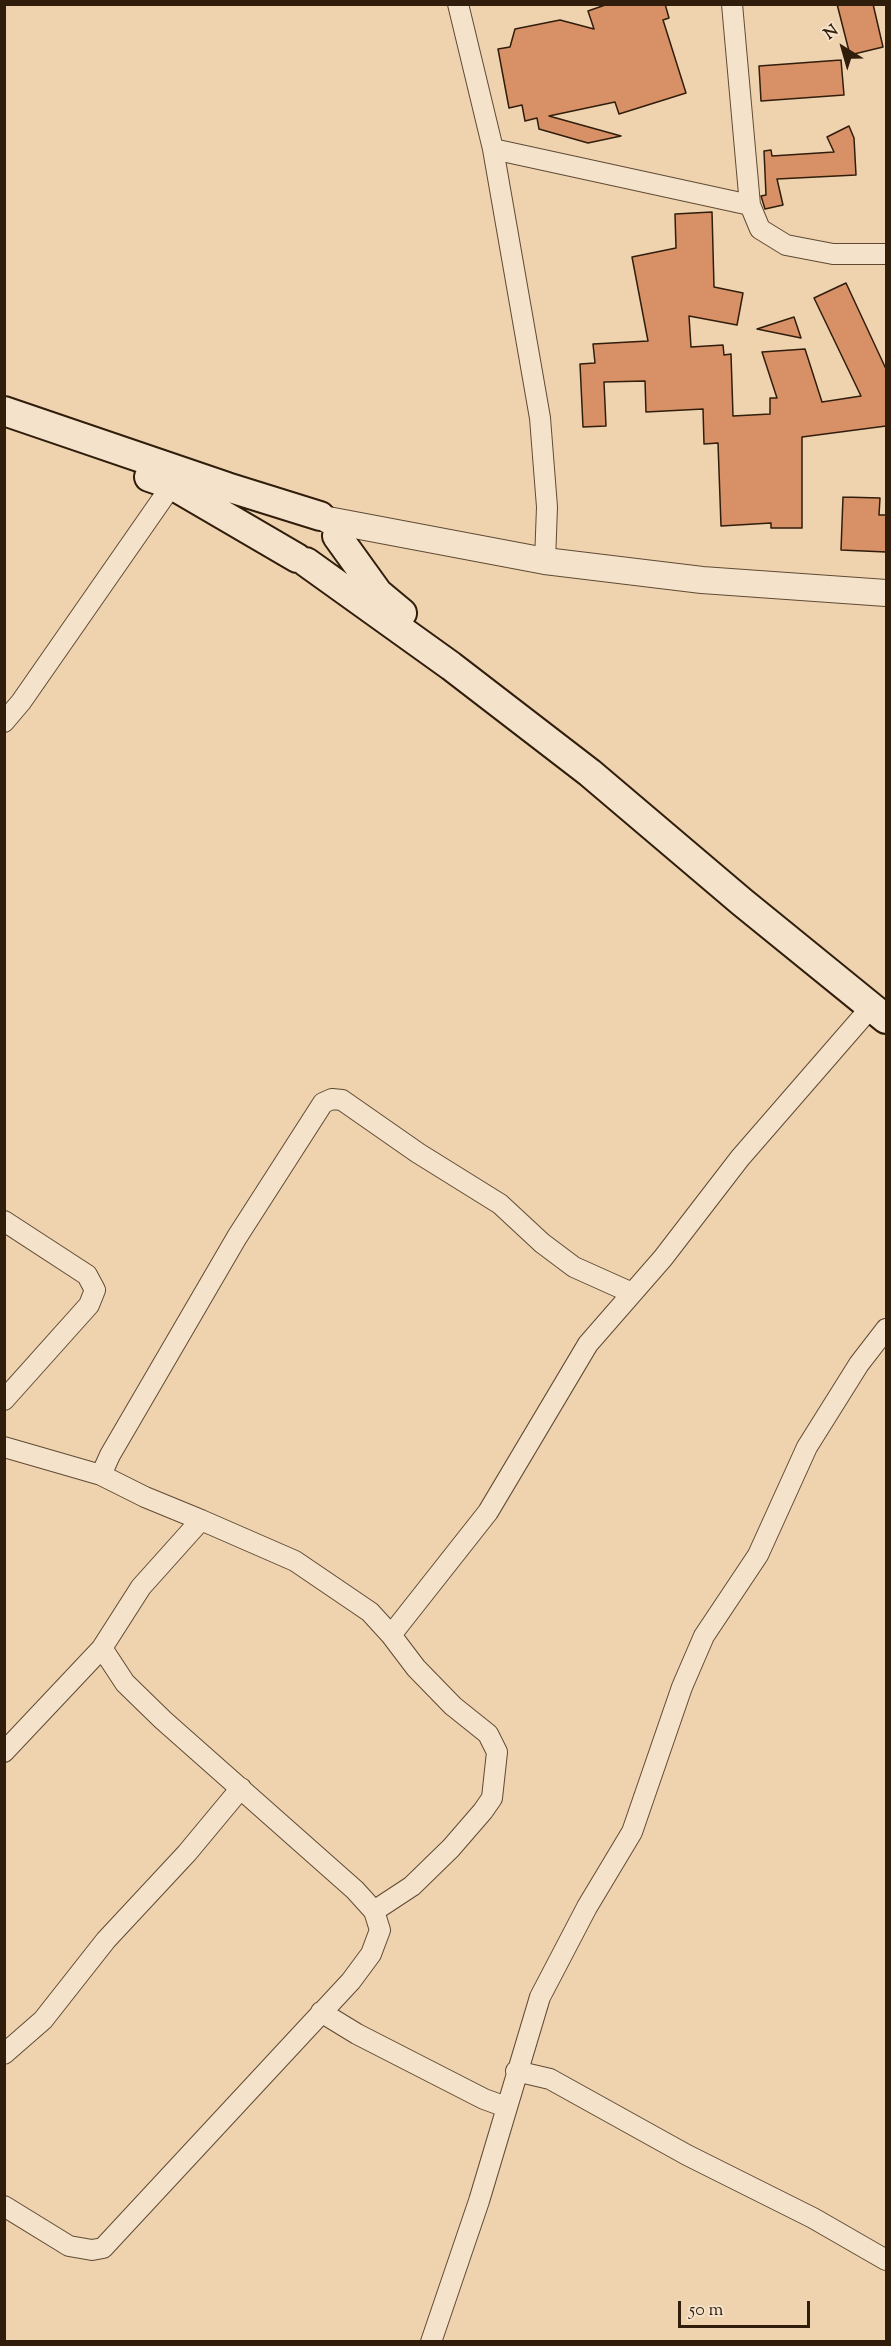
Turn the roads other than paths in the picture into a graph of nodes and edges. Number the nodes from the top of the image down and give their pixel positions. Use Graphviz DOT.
graph roads {
  1 [pos="458,4"];
  2 [pos="732,4"];
  3 [pos="493,149"];
  4 [pos="750,205"];
  5 [pos="886,254"];
  6 [pos="4,411"];
  7 [pos="4,431"];
  8 [pos="172,485"];
  9 [pos="384,529"];
  10 [pos="323,543"];
  11 [pos="545,561"];
  12 [pos="886,593"];
  13 [pos="4,722"];
  14 [pos="882,1006"];
  15 [pos="4,1221"];
  16 [pos="632,1293"];
  17 [pos="886,1329"];
  18 [pos="4,1400"];
  19 [pos="4,1447"];
  20 [pos="101,1475"];
  21 [pos="201,1520"];
  22 [pos="392,1635"];
  23 [pos="102,1648"];
  24 [pos="4,1752"];
  25 [pos="241,1788"];
  26 [pos="374,1911"];
  27 [pos="321,2012"];
  28 [pos="4,2054"];
  29 [pos="516,2072"];
  30 [pos="506,2107"];
  31 [pos="4,2206"];
  32 [pos="886,2260"];
  33 [pos="431,2342"];
  1 -- 3 [label="street"];
  2 -- 4 [label="street"];
  3 -- 4 [label="street"];
  3 -- 11 [label="street"];
  4 -- 5 [label="street"];
  6 -- 10 [label="main road"];
  7 -- 8 [label="main road"];
  8 -- 10 [label="main road"];
  8 -- 13 [label="street"];
  9 -- 10 [label="street"];
  9 -- 10 [label="street"];
  9 -- 11 [label="street"];
  10 -- 14 [label="main road"];
  10 -- 14 [label="main road"];
  11 -- 12 [label="street"];
  14 -- 16 [label="street"];
  15 -- 18 [label="street"];
  16 -- 20 [label="street"];
  16 -- 22 [label="street"];
  17 -- 29 [label="street"];
  19 -- 20 [label="street"];
  20 -- 21 [label="street"];
  21 -- 22 [label="street"];
  21 -- 23 [label="street"];
  22 -- 26 [label="street"];
  23 -- 24 [label="street"];
  23 -- 25 [label="street"];
  25 -- 26 [label="street"];
  25 -- 28 [label="street"];
  26 -- 27 [label="street"];
  27 -- 30 [label="street"];
  27 -- 31 [label="street"];
  29 -- 30 [label="street"];
  29 -- 32 [label="street"];
  30 -- 33 [label="street"];
}
